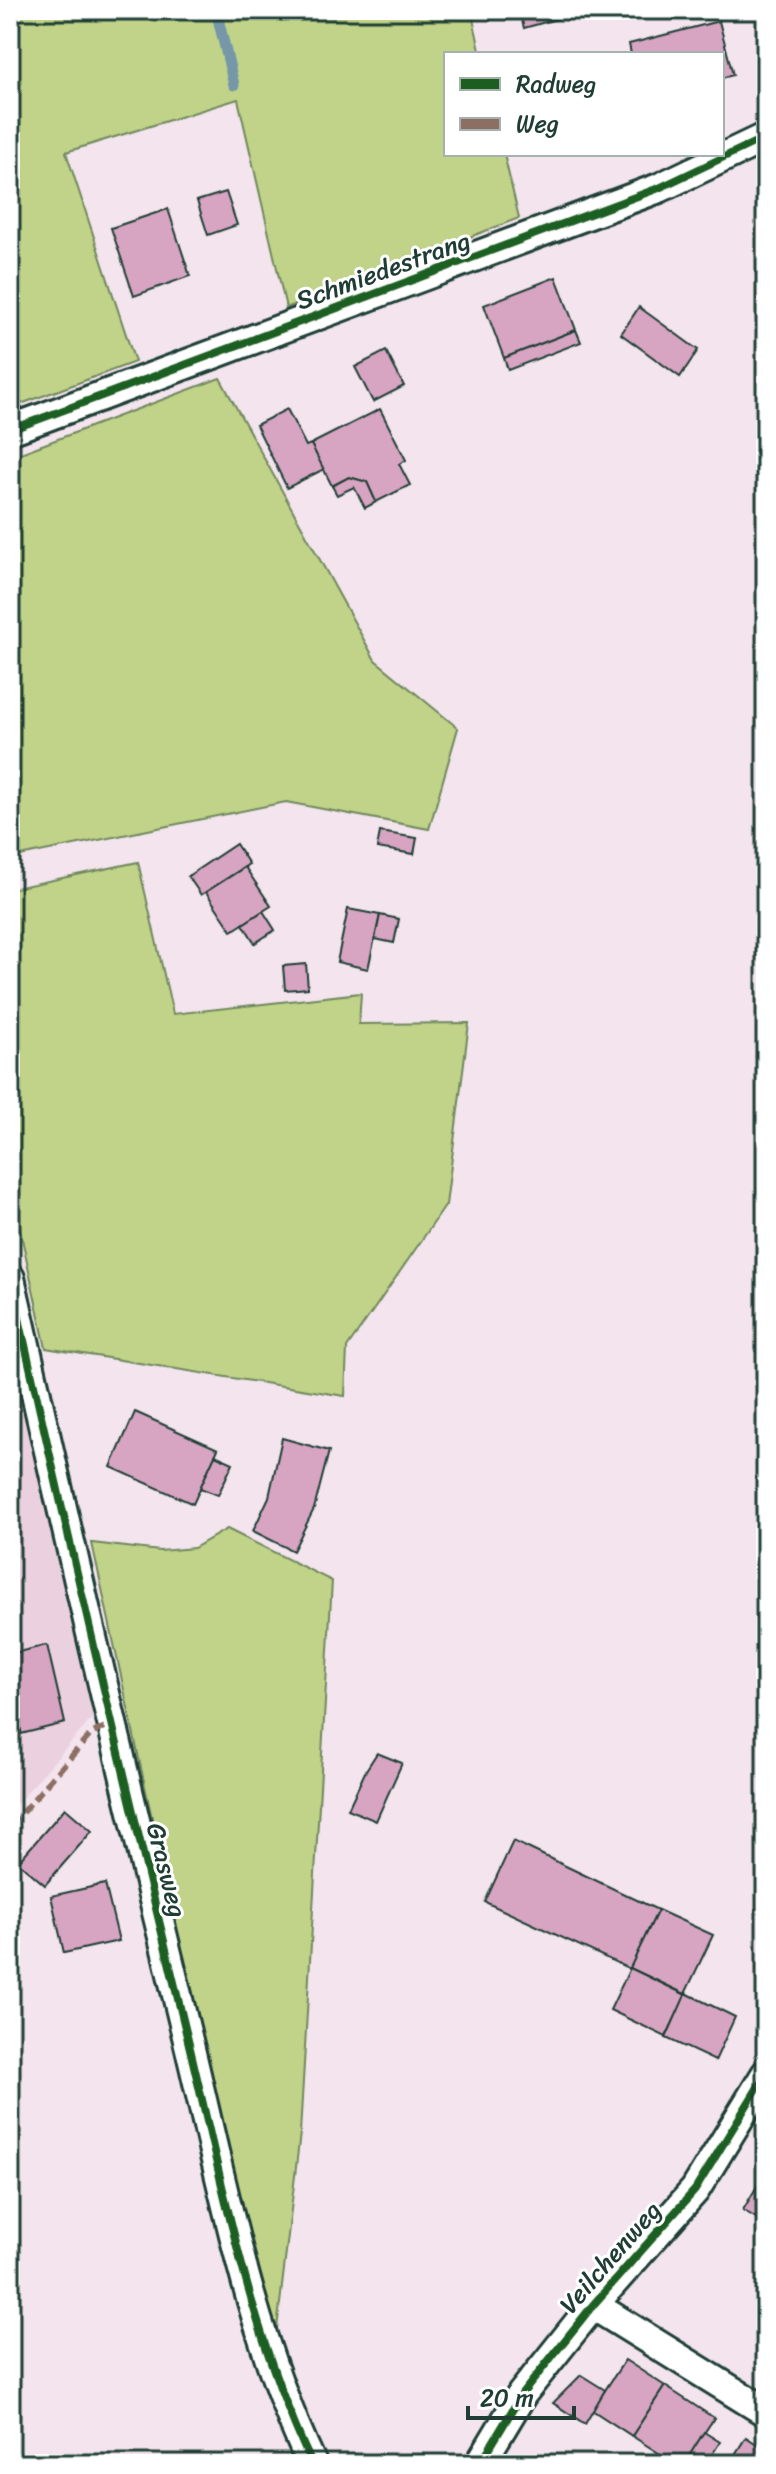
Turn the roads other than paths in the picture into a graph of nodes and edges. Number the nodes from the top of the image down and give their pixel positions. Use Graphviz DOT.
graph roads {
  1 [pos="766,137"];
  2 [pos="10,430"];
  3 [pos="10,1278"];
  4 [pos="766,2074"];
  5 [pos="593,2305"];
  6 [pos="766,2412"];
  7 [pos="312,2464"];
  8 [pos="480,2464"];
  1 -- 2 [label="street, Schmiedestrang"];
  3 -- 7 [label="street, Grasweg"];
  4 -- 5 [label="street, Veilchenweg"];
  5 -- 6 [label="street"];
  5 -- 8 [label="street, Veilchenweg"];
}
